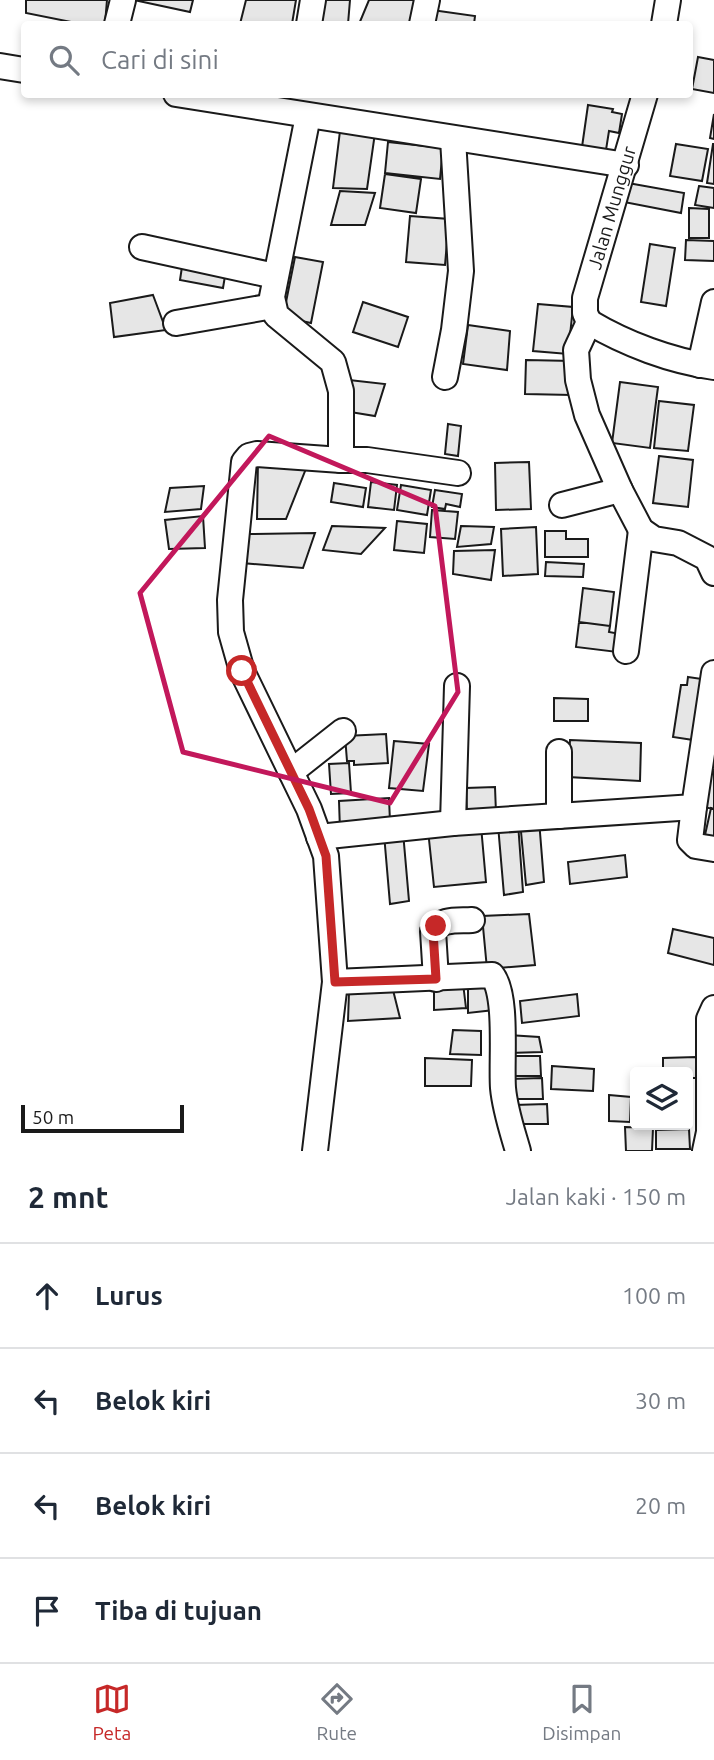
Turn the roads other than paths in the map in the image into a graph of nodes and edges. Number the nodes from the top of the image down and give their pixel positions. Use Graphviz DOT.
graph roads {
  1 [pos="123,0"];
  2 [pos="313,0"];
  3 [pos="427,0"];
  4 [pos="668,0"];
  5 [pos="118,21"];
  6 [pos="310,21"];
  7 [pos="423,21"];
  8 [pos="664,21"];
  9 [pos="0,66"];
  10 [pos="21,70"];
  11 [pos="211,98"];
  12 [pos="644,98"];
  13 [pos="299,108"];
  14 [pos="453,139"];
  15 [pos="626,165"];
  16 [pos="142,247"];
  17 [pos="275,276"];
  18 [pos="714,302"];
  19 [pos="273,306"];
  20 [pos="589,322"];
  21 [pos="176,323"];
  22 [pos="707,366"];
  23 [pos="445,377"];
  24 [pos="341,460"];
  25 [pos="458,473"];
  26 [pos="620,490"];
  27 [pos="562,505"];
  28 [pos="641,530"];
  29 [pos="714,573"];
  30 [pos="626,651"];
  31 [pos="714,673"];
  32 [pos="457,686"];
  33 [pos="344,731"];
  34 [pos="559,752"];
  35 [pos="291,772"];
  36 [pos="694,807"];
  37 [pos="559,816"];
  38 [pos="453,823"];
  39 [pos="319,838"];
  40 [pos="714,849"];
  41 [pos="472,920"];
  42 [pos="436,979"];
  43 [pos="335,982"];
  44 [pos="714,1008"];
  45 [pos="315,1151"];
  46 [pos="518,1151"];
  47 [pos="705,1151"];
  1 -- 5 [label="street"];
  2 -- 6 [label="street"];
  3 -- 7 [label="street"];
  4 -- 8 [label="street"];
  9 -- 10 [label="street"];
  11 -- 13 [label="street"];
  12 -- 15 [label="street, Jalan Munggur"];
  13 -- 14 [label="street"];
  13 -- 17 [label="street"];
  14 -- 15 [label="street"];
  14 -- 23 [label="street"];
  15 -- 20 [label="street, Jalan Munggur"];
  16 -- 17 [label="street"];
  17 -- 19 [label="street"];
  18 -- 22 [label="street"];
  19 -- 21 [label="street"];
  19 -- 24 [label="street"];
  20 -- 22 [label="street"];
  20 -- 26 [label="street"];
  24 -- 25 [label="street"];
  24 -- 35 [label="street"];
  26 -- 27 [label="street"];
  26 -- 28 [label="street"];
  28 -- 29 [label="street"];
  28 -- 30 [label="street"];
  31 -- 36 [label="street"];
  32 -- 38 [label="street"];
  33 -- 35 [label="street"];
  34 -- 37 [label="street"];
  35 -- 39 [label="street"];
  36 -- 37 [label="street"];
  36 -- 40 [label="street"];
  37 -- 38 [label="street"];
  38 -- 39 [label="street"];
  39 -- 43 [label="street"];
  41 -- 42 [label="street"];
  42 -- 43 [label="street"];
  42 -- 46 [label="street"];
  43 -- 45 [label="street"];
  44 -- 47 [label="street"];
}
